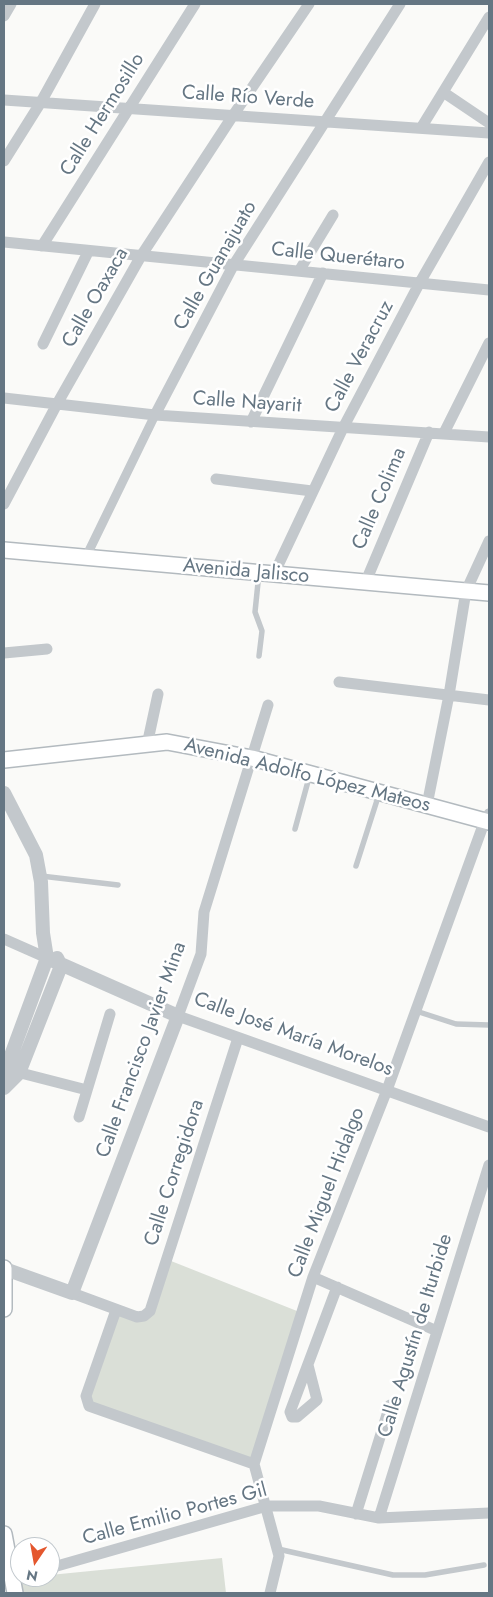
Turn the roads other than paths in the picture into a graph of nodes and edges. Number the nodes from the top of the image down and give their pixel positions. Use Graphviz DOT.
graph roads {
  1 [pos="10,4"];
  2 [pos="95,4"];
  3 [pos="195,4"];
  4 [pos="309,4"];
  5 [pos="400,4"];
  6 [pos="4,16"];
  7 [pos="489,17"];
  8 [pos="443,92"];
  9 [pos="4,100"];
  10 [pos="41,102"];
  11 [pos="128,109"];
  12 [pos="232,117"];
  13 [pos="326,122"];
  14 [pos="489,123"];
  15 [pos="421,128"];
  16 [pos="489,133"];
  17 [pos="4,161"];
  18 [pos="489,162"];
  19 [pos="333,215"];
  20 [pos="4,242"];
  21 [pos="42,246"];
  22 [pos="88,252"];
  23 [pos="141,256"];
  24 [pos="233,266"];
  25 [pos="299,271"];
  26 [pos="323,273"];
  27 [pos="419,284"];
  28 [pos="489,290"];
  29 [pos="489,343"];
  30 [pos="42,344"];
  31 [pos="4,398"];
  32 [pos="57,404"];
  33 [pos="156,415"];
  34 [pos="250,422"];
  35 [pos="343,428"];
  36 [pos="429,432"];
  37 [pos="444,433"];
  38 [pos="489,437"];
  39 [pos="216,479"];
  40 [pos="312,491"];
  41 [pos="4,504"];
  42 [pos="489,541"];
  43 [pos="4,550"];
  44 [pos="85,559"];
  45 [pos="267,573"];
  46 [pos="366,582"];
  47 [pos="466,591"];
  48 [pos="489,593"];
  49 [pos="47,650"];
  50 [pos="4,653"];
  51 [pos="258,656"];
  52 [pos="339,682"];
  53 [pos="158,694"];
  54 [pos="449,695"];
  55 [pos="489,700"];
  56 [pos="268,705"];
  57 [pos="147,745"];
  58 [pos="252,758"];
  59 [pos="4,760"];
  60 [pos="310,774"];
  61 [pos="4,793"];
  62 [pos="379,793"];
  63 [pos="427,805"];
  64 [pos="488,819"];
  65 [pos="295,830"];
  66 [pos="356,866"];
  67 [pos="40,876"];
  68 [pos="118,885"];
  69 [pos="43,933"];
  70 [pos="4,939"];
  71 [pos="48,958"];
  72 [pos="62,966"];
  73 [pos="416,1011"];
  74 [pos="110,1014"];
  75 [pos="178,1016"];
  76 [pos="489,1025"];
  77 [pos="238,1038"];
  78 [pos="10,1070"];
  79 [pos="4,1088"];
  80 [pos="88,1090"];
  81 [pos="387,1090"];
  82 [pos="79,1117"];
  83 [pos="489,1127"];
  84 [pos="488,1172"];
  85 [pos="5,1269"];
  86 [pos="314,1277"];
  87 [pos="337,1287"];
  88 [pos="72,1293"];
  89 [pos="4,1309"];
  90 [pos="116,1310"];
  91 [pos="437,1332"];
  92 [pos="308,1365"];
  93 [pos="390,1405"];
  94 [pos="254,1464"];
  95 [pos="267,1506"];
  96 [pos="489,1513"];
  97 [pos="356,1514"];
  98 [pos="379,1518"];
  99 [pos="4,1534"];
  100 [pos="278,1549"];
  101 [pos="10,1558"];
  102 [pos="60,1565"];
  103 [pos="484,1565"];
  104 [pos="270,1593"];
  1 -- 6 [label="street"];
  2 -- 10 [label="street"];
  3 -- 11 [label="street, Calle Hermosillo"];
  4 -- 12 [label="street, Calle Oaxaca"];
  5 -- 13 [label="street, Calle Guanajuato"];
  7 -- 8 [label="street"];
  8 -- 14 [label="street"];
  8 -- 15 [label="street"];
  9 -- 10 [label="street, Calle Río Verde"];
  10 -- 11 [label="street, Calle Río Verde"];
  10 -- 17 [label="street"];
  11 -- 12 [label="street, Calle Río Verde"];
  11 -- 21 [label="street, Calle Hermosillo"];
  12 -- 13 [label="street, Calle Río Verde"];
  12 -- 23 [label="street, Calle Oaxaca"];
  13 -- 15 [label="street, Calle Río Verde"];
  13 -- 24 [label="street, Calle Guanajuato"];
  15 -- 16 [label="street, Calle Río Verde"];
  18 -- 27 [label="street, Calle Veracruz"];
  19 -- 25 [label="street"];
  20 -- 21 [label="street, Calle Querétaro"];
  21 -- 22 [label="street, Calle Querétaro"];
  22 -- 23 [label="street, Calle Querétaro"];
  22 -- 30 [label="street"];
  23 -- 24 [label="street, Calle Querétaro"];
  23 -- 32 [label="street, Calle Oaxaca"];
  24 -- 25 [label="street, Calle Querétaro"];
  24 -- 33 [label="street, Calle Guanajuato"];
  25 -- 26 [label="street, Calle Querétaro"];
  26 -- 27 [label="street, Calle Querétaro"];
  26 -- 34 [label="street"];
  27 -- 28 [label="street, Calle Querétaro"];
  27 -- 35 [label="street, Calle Veracruz"];
  29 -- 37 [label="street"];
  31 -- 32 [label="street, Calle Nayarit"];
  32 -- 33 [label="street, Calle Nayarit"];
  32 -- 41 [label="street, Calle Oaxaca"];
  33 -- 34 [label="street, Calle Nayarit"];
  33 -- 44 [label="street, Calle Guanajuato"];
  34 -- 35 [label="street, Calle Nayarit"];
  35 -- 36 [label="street, Calle Nayarit"];
  35 -- 40 [label="street, Calle Veracruz"];
  36 -- 37 [label="street, Calle Nayarit"];
  36 -- 46 [label="street, Calle Colima"];
  37 -- 38 [label="street, Calle Nayarit"];
  39 -- 40 [label="street"];
  40 -- 45 [label="street, Calle Veracruz"];
  42 -- 47 [label="street"];
  43 -- 44 [label="main road, Avenida Jalisco"];
  44 -- 45 [label="main road, Avenida Jalisco"];
  45 -- 46 [label="main road, Avenida Jalisco"];
  45 -- 51 [label="lane"];
  46 -- 47 [label="main road, Avenida Jalisco"];
  47 -- 48 [label="main road, Avenida Jalisco"];
  47 -- 54 [label="street"];
  49 -- 50 [label="street"];
  52 -- 54 [label="street"];
  53 -- 57 [label="street"];
  54 -- 55 [label="street"];
  54 -- 63 [label="street"];
  56 -- 58 [label="street, Calle Francisco Javier Mina"];
  57 -- 58 [label="main road, Avenida Adolfo López Mateos"];
  57 -- 59 [label="main road, Avenida Adolfo López Mateos"];
  58 -- 60 [label="main road, Avenida Adolfo López Mateos"];
  58 -- 75 [label="street, Calle Francisco Javier Mina"];
  60 -- 62 [label="main road, Avenida Adolfo López Mateos"];
  60 -- 65 [label="lane"];
  61 -- 67 [label="street"];
  62 -- 63 [label="main road, Avenida Adolfo López Mateos"];
  62 -- 66 [label="lane"];
  63 -- 64 [label="main road, Avenida Adolfo López Mateos"];
  64 -- 73 [label="street, Calle Miguel Hidalgo"];
  67 -- 68 [label="lane"];
  67 -- 69 [label="street"];
  69 -- 71 [label="street"];
  69 -- 72 [label="street"];
  70 -- 71 [label="street, Calle José María Morelos"];
  71 -- 72 [label="street, Calle José María Morelos"];
  71 -- 78 [label="street"];
  72 -- 75 [label="street, Calle José María Morelos"];
  72 -- 78 [label="street"];
  73 -- 76 [label="lane"];
  73 -- 81 [label="street, Calle Miguel Hidalgo"];
  74 -- 80 [label="street"];
  75 -- 77 [label="street, Calle José María Morelos"];
  75 -- 88 [label="street, Calle Francisco Javier Mina"];
  77 -- 81 [label="street, Calle José María Morelos"];
  77 -- 90 [label="street, Calle Corregidora"];
  78 -- 79 [label="street"];
  78 -- 80 [label="street"];
  80 -- 82 [label="street"];
  81 -- 83 [label="street, Calle José María Morelos"];
  81 -- 86 [label="street, Calle Miguel Hidalgo"];
  84 -- 91 [label="street, Calle Agustín de Iturbide"];
  85 -- 88 [label="street"];
  85 -- 89 [label="main road"];
  86 -- 87 [label="street"];
  86 -- 94 [label="street, Calle Miguel Hidalgo"];
  87 -- 91 [label="street"];
  87 -- 92 [label="street"];
  88 -- 90 [label="street"];
  90 -- 94 [label="street, Calle Emilio Portes Gil"];
  91 -- 98 [label="street, Calle Agustín de Iturbide"];
  93 -- 97 [label="street"];
  94 -- 95 [label="street"];
  95 -- 97 [label="street, Calle Emilio Portes Gil"];
  95 -- 100 [label="street"];
  95 -- 102 [label="street, Calle Emilio Portes Gil"];
  96 -- 98 [label="street, Calle Emilio Portes Gil"];
  97 -- 98 [label="street, Calle Emilio Portes Gil"];
  99 -- 101 [label="main road"];
  100 -- 103 [label="lane"];
  100 -- 104 [label="street"];
}
